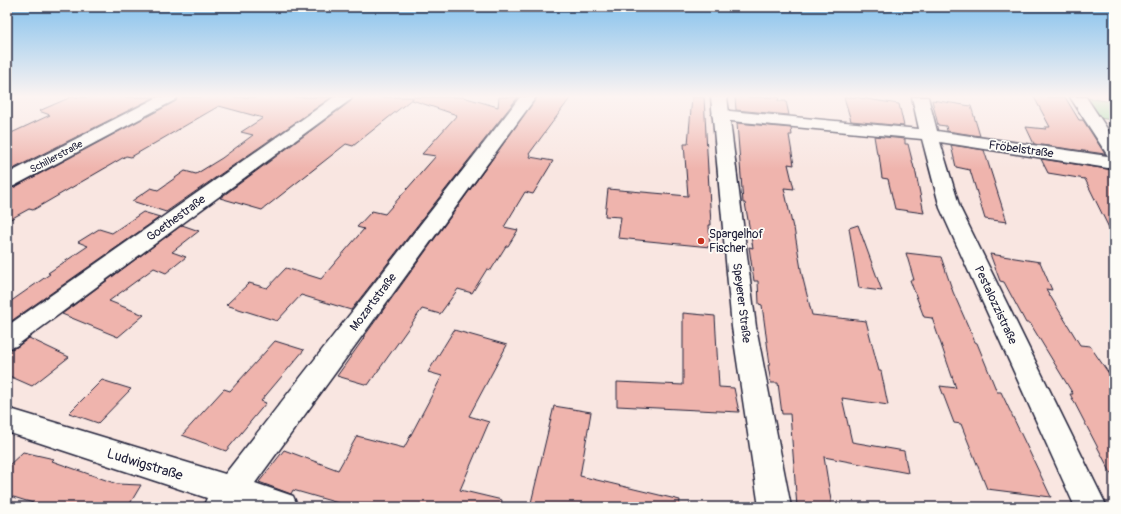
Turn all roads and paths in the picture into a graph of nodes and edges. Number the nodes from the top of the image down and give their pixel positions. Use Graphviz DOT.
graph roads {
  1 [pos="123,121"];
  2 [pos="311,121"];
  3 [pos="510,121"];
  4 [pos="721,121"];
  5 [pos="828,121"];
  6 [pos="926,121"];
  7 [pos="1094,121"];
  8 [pos="929,135"];
  9 [pos="1114,152"];
  10 [pos="1114,163"];
  11 [pos="7,182"];
  12 [pos="7,339"];
  13 [pos="7,420"];
  14 [pos="225,499"];
  15 [pos="282,507"];
  16 [pos="776,507"];
  17 [pos="1091,507"];
  1 -- 11 [label="street, Schillerstraße"];
  2 -- 12 [label="street, Goethestraße"];
  3 -- 14 [label="street, Mozartstraße"];
  4 -- 16 [label="street, Speyerer Straße"];
  5 -- 8 [label="street, Fröbelstraße"];
  6 -- 8 [label="street, Pestalozzistraße"];
  7 -- 9 [label="street"];
  8 -- 10 [label="street, Fröbelstraße"];
  8 -- 17 [label="street, Pestalozzistraße"];
  13 -- 14 [label="street, Ludwigstraße"];
  14 -- 15 [label="street, Ludwigstraße"];
}
